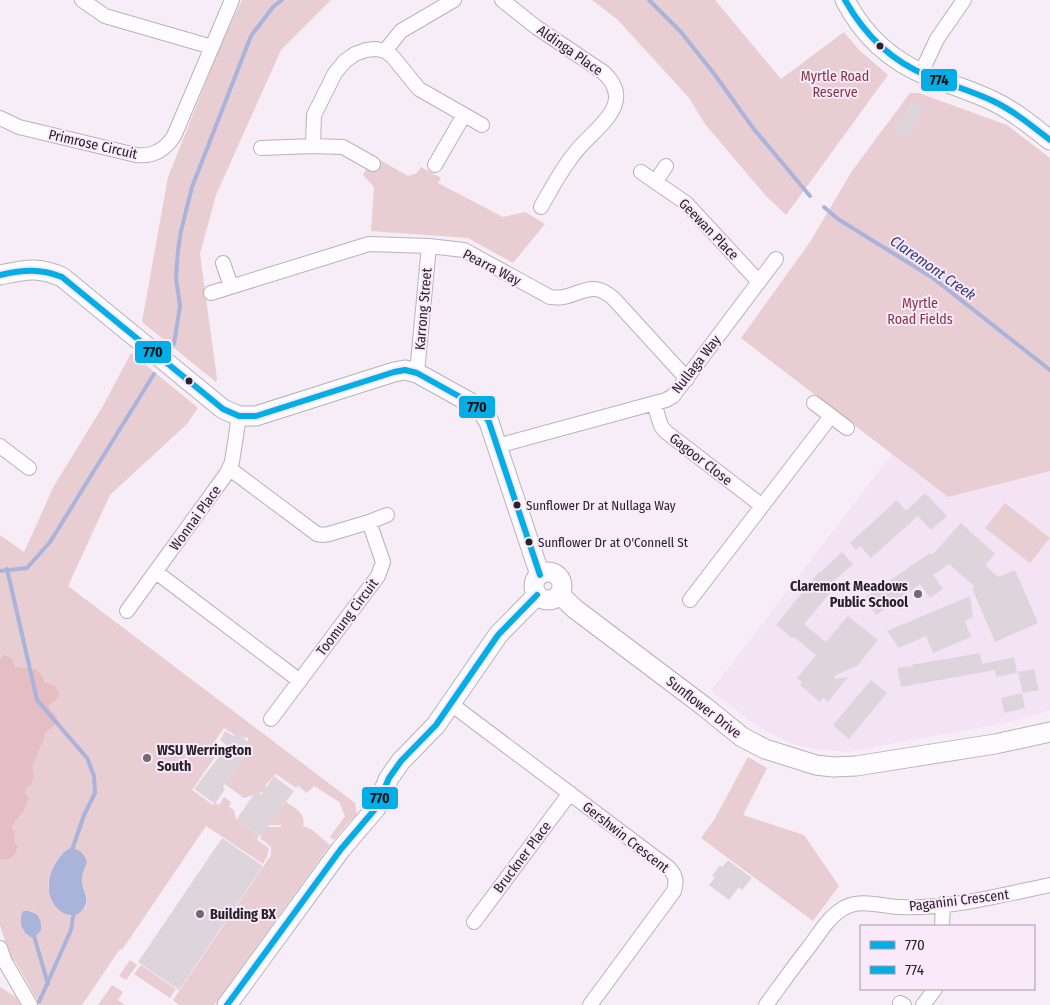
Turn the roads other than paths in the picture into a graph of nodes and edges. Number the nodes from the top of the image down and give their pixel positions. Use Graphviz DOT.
graph roads {
  1 [pos="82,0"];
  2 [pos="232,0"];
  3 [pos="454,0"];
  4 [pos="502,0"];
  5 [pos="845,0"];
  6 [pos="964,0"];
  7 [pos="212,46"];
  8 [pos="385,51"];
  9 [pos="921,73"];
  10 [pos="464,115"];
  11 [pos="0,118"];
  12 [pos="482,125"];
  13 [pos="1050,140"];
  14 [pos="313,146"];
  15 [pos="260,148"];
  16 [pos="373,164"];
  17 [pos="436,166"];
  18 [pos="666,166"];
  19 [pos="641,172"];
  20 [pos="656,181"];
  21 [pos="541,207"];
  22 [pos="429,246"];
  23 [pos="776,259"];
  24 [pos="223,263"];
  25 [pos="0,275"];
  26 [pos="758,282"];
  27 [pos="231,286"];
  28 [pos="210,293"];
  29 [pos="417,373"];
  30 [pos="687,379"];
  31 [pos="654,403"];
  32 [pos="814,403"];
  33 [pos="240,416"];
  34 [pos="831,416"];
  35 [pos="847,428"];
  36 [pos="0,446"];
  37 [pos="497,446"];
  38 [pos="29,468"];
  39 [pos="230,469"];
  40 [pos="761,505"];
  41 [pos="387,515"];
  42 [pos="369,522"];
  43 [pos="156,572"];
  44 [pos="540,575"];
  45 [pos="559,594"];
  46 [pos="537,595"];
  47 [pos="690,600"];
  48 [pos="127,611"];
  49 [pos="300,681"];
  50 [pos="451,704"];
  51 [pos="271,719"];
  52 [pos="1050,732"];
  53 [pos="570,793"];
  54 [pos="1050,885"];
  55 [pos="943,904"];
  56 [pos="474,922"];
  57 [pos="942,925"];
  58 [pos="0,948"];
  59 [pos="934,990"];
  60 [pos="30,1005"];
  61 [pos="227,1005"];
  62 [pos="590,1005"];
  63 [pos="766,1005"];
  64 [pos="923,1005"];
  1 -- 7 [label="street"];
  2 -- 7 [label="street, Primrose Circuit"];
  3 -- 8 [label="street"];
  4 -- 21 [label="street, Aldinga Place"];
  5 -- 9 [label="street"];
  6 -- 9 [label="street"];
  7 -- 11 [label="street, Primrose Circuit"];
  8 -- 10 [label="street"];
  8 -- 14 [label="street"];
  9 -- 13 [label="street"];
  10 -- 12 [label="street"];
  10 -- 17 [label="street"];
  14 -- 15 [label="street"];
  14 -- 16 [label="street"];
  18 -- 20 [label="street"];
  19 -- 20 [label="street, Geewan Place"];
  20 -- 26 [label="street, Geewan Place"];
  22 -- 27 [label="street, Pearra Way"];
  22 -- 29 [label="street, Karrong Street"];
  22 -- 30 [label="street, Pearra Way"];
  23 -- 26 [label="street, Nullaga Way"];
  24 -- 27 [label="street"];
  25 -- 33 [label="street"];
  26 -- 30 [label="street, Nullaga Way"];
  27 -- 28 [label="street, Pearra Way"];
  29 -- 33 [label="street"];
  29 -- 37 [label="street"];
  30 -- 31 [label="street, Nullaga Way"];
  31 -- 37 [label="street, Nullaga Way"];
  31 -- 40 [label="street, Gagoor Close"];
  32 -- 34 [label="street"];
  33 -- 39 [label="street, Wonnai Place"];
  34 -- 35 [label="street"];
  34 -- 40 [label="street"];
  36 -- 38 [label="street"];
  37 -- 44 [label="street"];
  39 -- 42 [label="street"];
  39 -- 43 [label="street, Wonnai Place"];
  40 -- 47 [label="street"];
  41 -- 42 [label="street"];
  42 -- 49 [label="street, Toomung Circuit"];
  43 -- 48 [label="street, Wonnai Place"];
  43 -- 49 [label="street"];
  44 -- 45 [label="street"];
  44 -- 46 [label="street"];
  45 -- 46 [label="street"];
  45 -- 52 [label="street, Sunflower Drive"];
  46 -- 50 [label="street"];
  49 -- 51 [label="street, Toomung Circuit"];
  50 -- 53 [label="street, Gershwin Crescent"];
  50 -- 61 [label="street"];
  53 -- 56 [label="street, Bruckner Place"];
  53 -- 62 [label="street, Gershwin Crescent"];
  54 -- 55 [label="street, Paganini Crescent"];
  55 -- 57 [label="street"];
  55 -- 63 [label="street, Paganini Crescent"];
  58 -- 60 [label="street"];
  59 -- 64 [label="street"];
}
